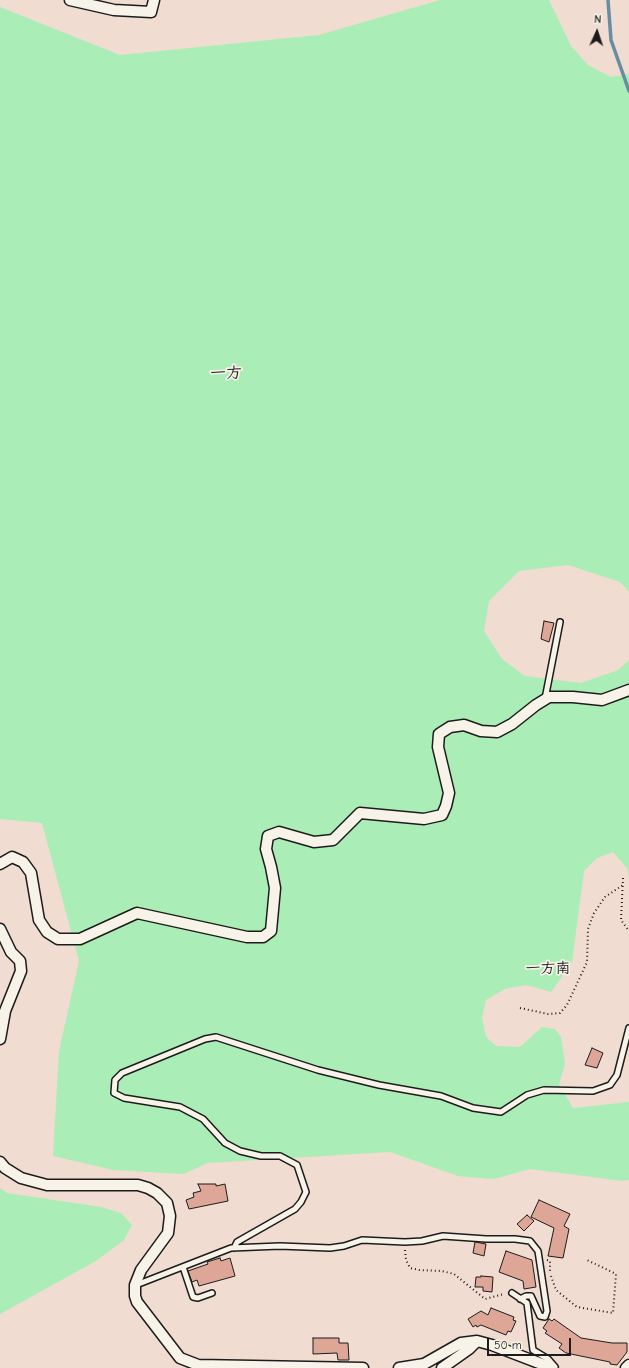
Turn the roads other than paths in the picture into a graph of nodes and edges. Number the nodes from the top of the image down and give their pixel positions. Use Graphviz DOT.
graph roads {
  1 [pos="70,0"];
  2 [pos="154,0"];
  3 [pos="560,622"];
  4 [pos="629,690"];
  5 [pos="545,700"];
  6 [pos="0,864"];
  7 [pos="0,929"];
  8 [pos="629,1028"];
  9 [pos="0,1039"];
  10 [pos="0,1162"];
  11 [pos="234,1248"];
  12 [pos="183,1267"];
  13 [pos="135,1285"];
  14 [pos="212,1293"];
  15 [pos="512,1293"];
  16 [pos="520,1299"];
  17 [pos="477,1341"];
  18 [pos="629,1365"];
  19 [pos="363,1368"];
  20 [pos="399,1368"];
  21 [pos="442,1368"];
  22 [pos="552,1368"];
  23 [pos="556,1368"];
  24 [pos="626,1368"];
  1 -- 2 [label="street"];
  3 -- 5 [label="lane"];
  4 -- 5 [label="street"];
  5 -- 6 [label="street"];
  7 -- 9 [label="street"];
  8 -- 11 [label="lane"];
  10 -- 13 [label="street"];
  11 -- 12 [label="lane"];
  11 -- 16 [label="lane"];
  12 -- 13 [label="lane"];
  12 -- 14 [label="lane"];
  13 -- 19 [label="street"];
  15 -- 16 [label="lane"];
  16 -- 23 [label="lane"];
  17 -- 20 [label="street"];
  17 -- 21 [label="street"];
  17 -- 22 [label="street"];
  18 -- 24 [label="street"];
}
